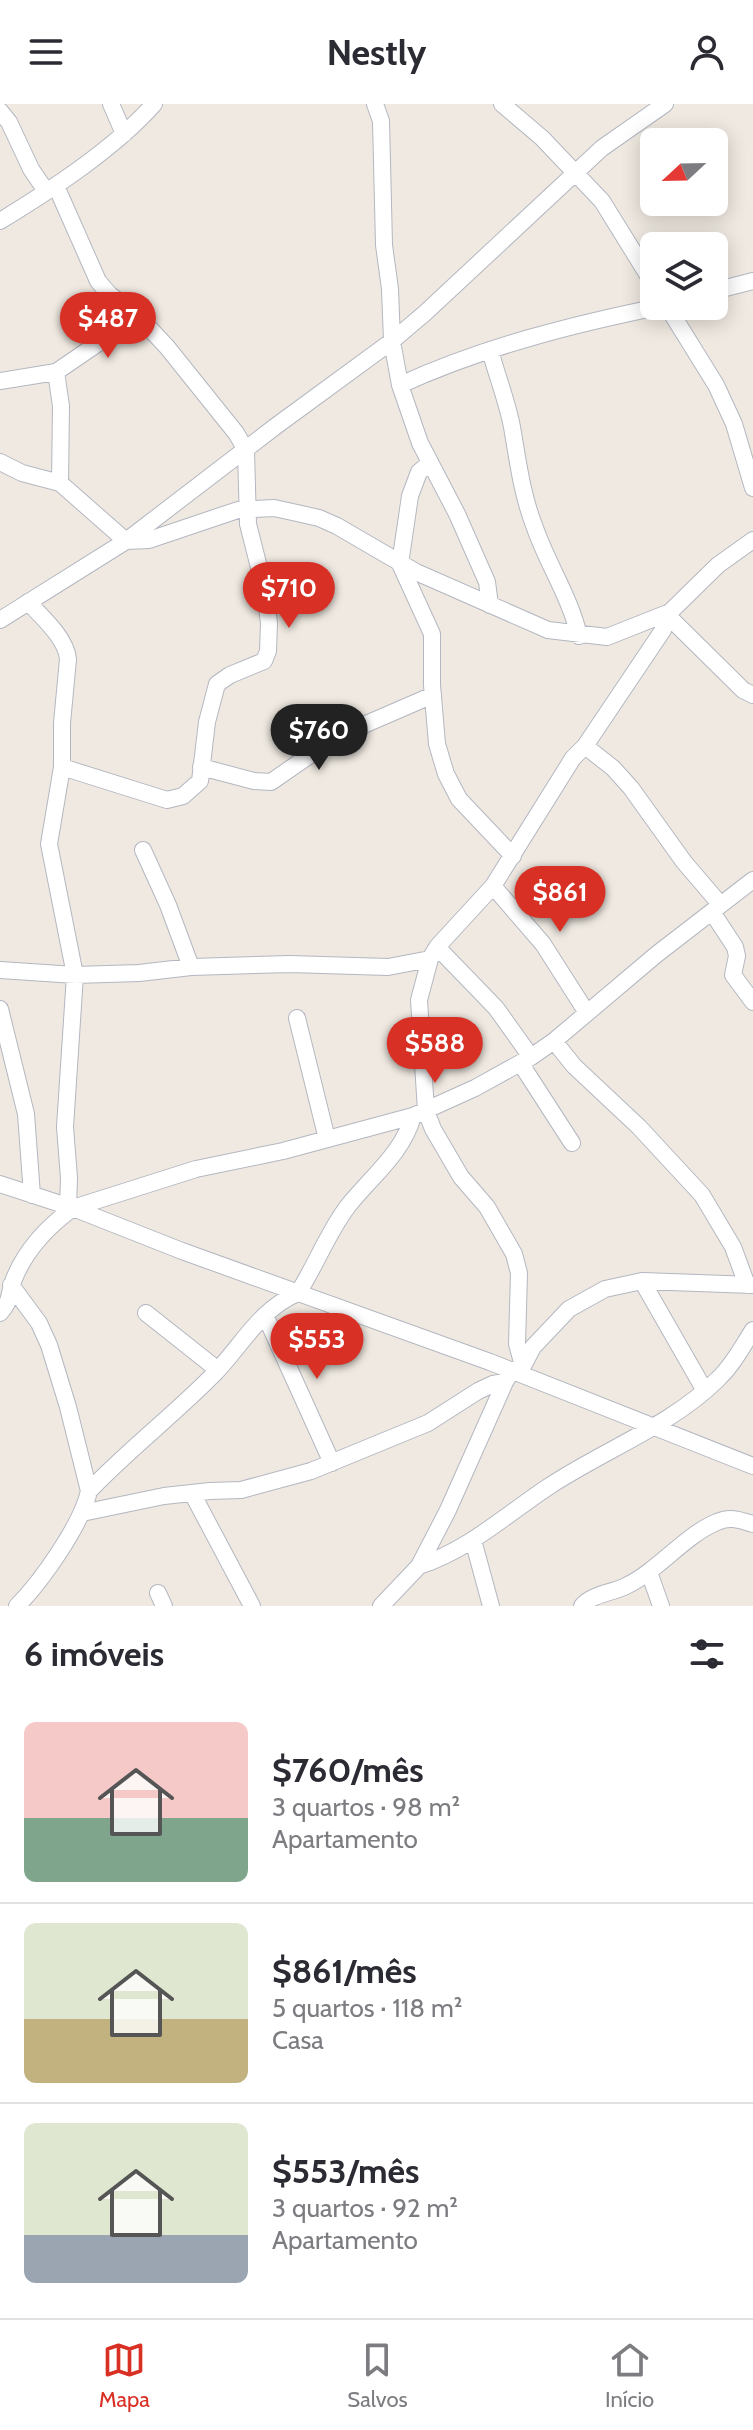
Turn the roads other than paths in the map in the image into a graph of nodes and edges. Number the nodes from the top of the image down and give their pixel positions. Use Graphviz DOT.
graph roads {
  1 [pos="111,104"];
  2 [pos="154,104"];
  3 [pos="375,104"];
  4 [pos="502,104"];
  5 [pos="665,104"];
  6 [pos="0,111"];
  7 [pos="124,134"];
  8 [pos="575,172"];
  9 [pos="51,188"];
  10 [pos="0,221"];
  11 [pos="640,262"];
  12 [pos="753,281"];
  13 [pos="728,287"];
  14 [pos="640,311"];
  15 [pos="138,316"];
  16 [pos="674,320"];
  17 [pos="392,341"];
  18 [pos="490,350"];
  19 [pos="56,372"];
  20 [pos="0,381"];
  21 [pos="400,385"];
  22 [pos="246,450"];
  23 [pos="0,462"];
  24 [pos="430,463"];
  25 [pos="60,483"];
  26 [pos="753,488"];
  27 [pos="180,498"];
  28 [pos="247,508"];
  29 [pos="193,524"];
  30 [pos="753,540"];
  31 [pos="126,541"];
  32 [pos="400,564"];
  33 [pos="28,602"];
  34 [pos="490,605"];
  35 [pos="669,614"];
  36 [pos="0,620"];
  37 [pos="579,636"];
  38 [pos="433,695"];
  39 [pos="753,695"];
  40 [pos="585,746"];
  41 [pos="62,767"];
  42 [pos="201,767"];
  43 [pos="143,850"];
  44 [pos="513,856"];
  45 [pos="751,883"];
  46 [pos="493,886"];
  47 [pos="716,908"];
  48 [pos="433,953"];
  49 [pos="191,967"];
  50 [pos="0,970"];
  51 [pos="75,975"];
  52 [pos="753,1002"];
  53 [pos="0,1009"];
  54 [pos="587,1013"];
  55 [pos="297,1018"];
  56 [pos="554,1041"];
  57 [pos="526,1061"];
  58 [pos="419,1114"];
  59 [pos="327,1139"];
  60 [pos="572,1143"];
  61 [pos="0,1184"];
  62 [pos="32,1195"];
  63 [pos="71,1207"];
  64 [pos="642,1281"];
  65 [pos="11,1285"];
  66 [pos="750,1285"];
  67 [pos="298,1293"];
  68 [pos="0,1313"];
  69 [pos="146,1313"];
  70 [pos="265,1315"];
  71 [pos="753,1330"];
  72 [pos="218,1370"];
  73 [pos="513,1374"];
  74 [pos="705,1391"];
  75 [pos="651,1427"];
  76 [pos="332,1463"];
  77 [pos="753,1466"];
  78 [pos="89,1491"];
  79 [pos="192,1493"];
  80 [pos="82,1513"];
  81 [pos="753,1524"];
  82 [pos="473,1540"];
  83 [pos="419,1566"];
  84 [pos="649,1572"];
  85 [pos="17,1606"];
  86 [pos="252,1606"];
  87 [pos="381,1606"];
  88 [pos="491,1606"];
  89 [pos="584,1606"];
  90 [pos="661,1606"];
  1 -- 7 [label="street"];
  2 -- 7 [label="street"];
  3 -- 17 [label="street"];
  4 -- 8 [label="street"];
  5 -- 8 [label="street"];
  6 -- 9 [label="street"];
  7 -- 9 [label="street"];
  8 -- 11 [label="street"];
  8 -- 17 [label="street"];
  9 -- 10 [label="street"];
  9 -- 15 [label="street"];
  12 -- 13 [label="street"];
  14 -- 18 [label="street"];
  15 -- 19 [label="street"];
  15 -- 22 [label="street"];
  16 -- 26 [label="street"];
  17 -- 21 [label="street"];
  17 -- 22 [label="street"];
  18 -- 21 [label="street"];
  18 -- 37 [label="street"];
  19 -- 20 [label="street"];
  19 -- 25 [label="street"];
  21 -- 24 [label="street"];
  22 -- 27 [label="street"];
  22 -- 28 [label="street"];
  23 -- 25 [label="street"];
  24 -- 32 [label="street"];
  24 -- 34 [label="street"];
  25 -- 31 [label="street"];
  27 -- 29 [label="street"];
  27 -- 31 [label="street"];
  28 -- 29 [label="street"];
  28 -- 32 [label="street"];
  28 -- 42 [label="street"];
  29 -- 31 [label="street"];
  30 -- 35 [label="street"];
  31 -- 33 [label="street"];
  32 -- 34 [label="street"];
  32 -- 38 [label="street"];
  33 -- 36 [label="street"];
  33 -- 41 [label="street"];
  34 -- 37 [label="street"];
  35 -- 37 [label="street"];
  35 -- 39 [label="street"];
  35 -- 40 [label="street"];
  38 -- 42 [label="street"];
  38 -- 44 [label="street"];
  40 -- 44 [label="street"];
  40 -- 47 [label="street"];
  41 -- 42 [label="street"];
  41 -- 51 [label="street"];
  43 -- 49 [label="street"];
  44 -- 46 [label="street"];
  45 -- 47 [label="street"];
  46 -- 48 [label="street"];
  46 -- 54 [label="street"];
  47 -- 52 [label="street"];
  47 -- 54 [label="street"];
  48 -- 49 [label="street"];
  48 -- 57 [label="street"];
  48 -- 58 [label="street"];
  49 -- 51 [label="street"];
  50 -- 51 [label="street"];
  51 -- 63 [label="street"];
  53 -- 62 [label="street"];
  54 -- 56 [label="street"];
  55 -- 59 [label="street"];
  56 -- 57 [label="street"];
  56 -- 66 [label="street"];
  57 -- 58 [label="street"];
  57 -- 60 [label="street"];
  58 -- 59 [label="street"];
  58 -- 67 [label="street"];
  58 -- 73 [label="street"];
  59 -- 63 [label="street"];
  61 -- 62 [label="street"];
  62 -- 63 [label="street"];
  63 -- 65 [label="street"];
  63 -- 67 [label="street"];
  64 -- 66 [label="street"];
  64 -- 73 [label="street"];
  64 -- 74 [label="street"];
  65 -- 68 [label="street"];
  65 -- 78 [label="street"];
  67 -- 70 [label="street"];
  67 -- 73 [label="street"];
  69 -- 72 [label="street"];
  70 -- 72 [label="street"];
  70 -- 76 [label="street"];
  71 -- 74 [label="street"];
  72 -- 78 [label="street"];
  73 -- 75 [label="street"];
  73 -- 76 [label="street"];
  73 -- 83 [label="street"];
  74 -- 75 [label="street"];
  75 -- 77 [label="street"];
  75 -- 82 [label="street"];
  76 -- 79 [label="street"];
  78 -- 80 [label="street"];
  79 -- 80 [label="street"];
  79 -- 86 [label="street"];
  80 -- 85 [label="street"];
  81 -- 84 [label="street"];
  82 -- 83 [label="street"];
  82 -- 88 [label="street"];
  83 -- 87 [label="street"];
  84 -- 89 [label="street"];
  84 -- 90 [label="street"];
}
